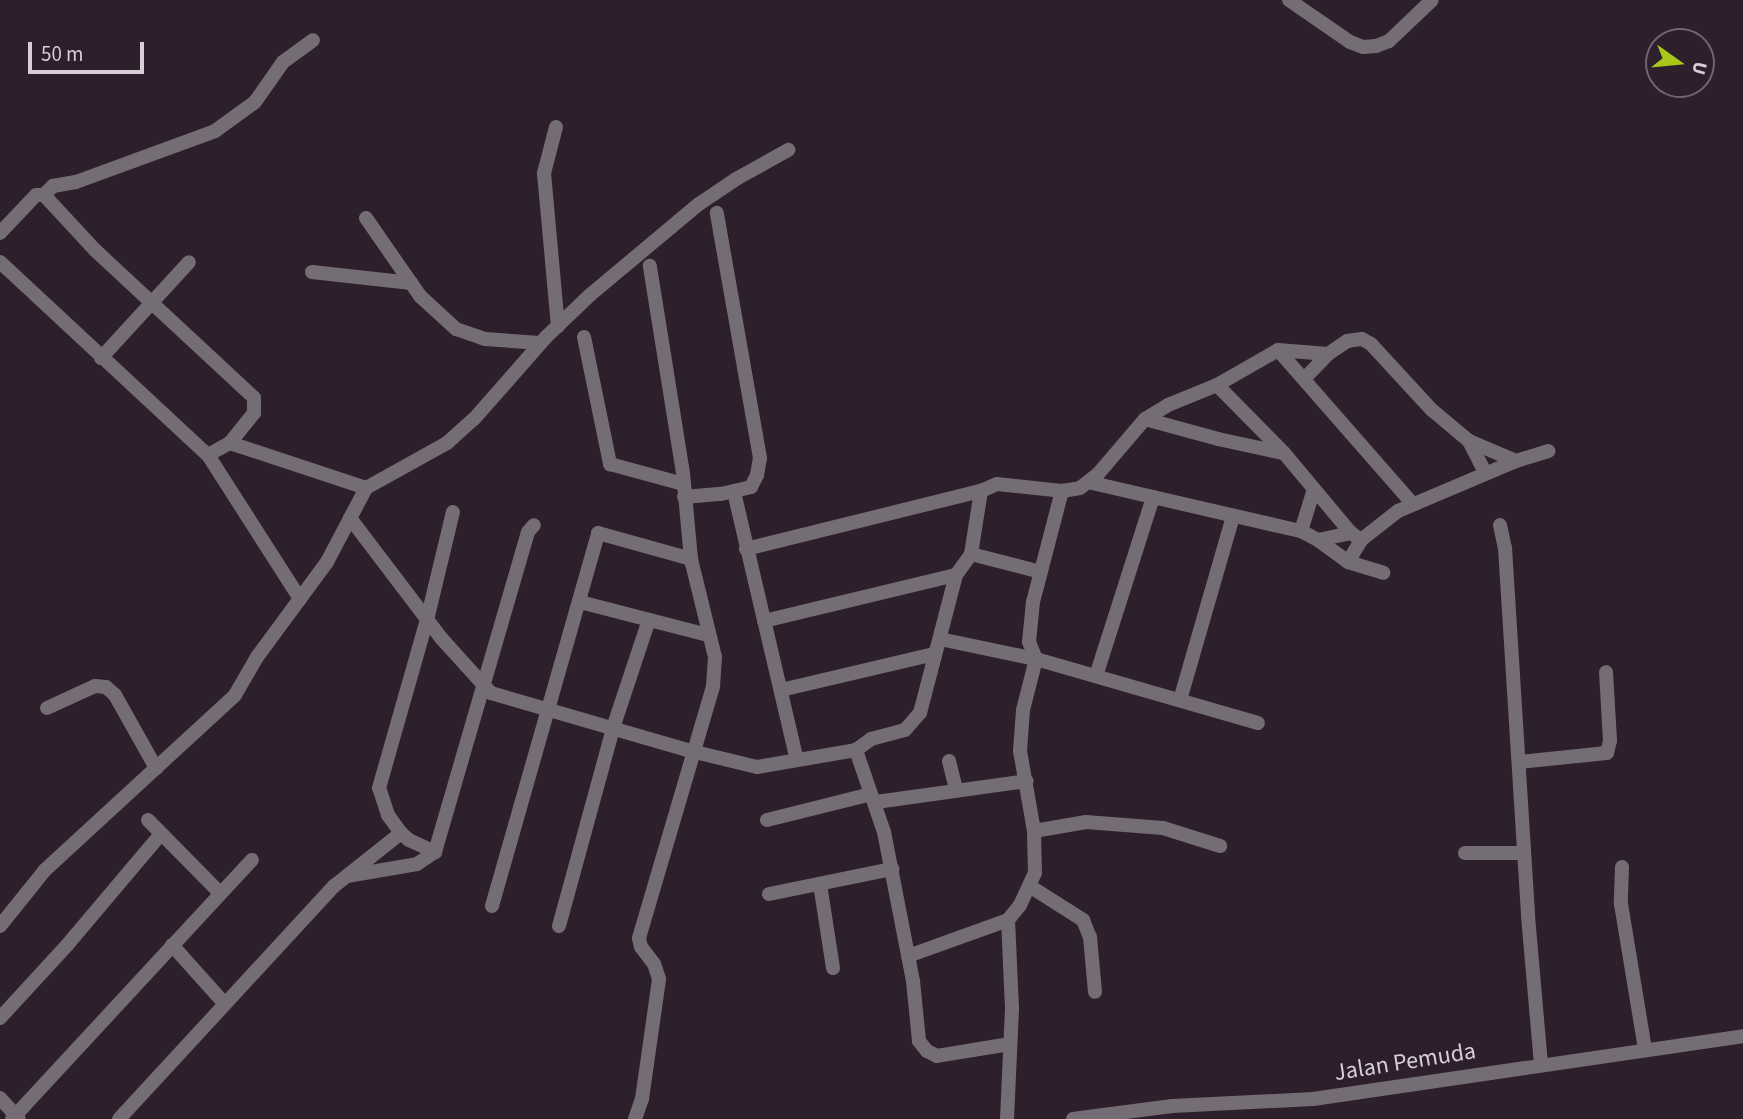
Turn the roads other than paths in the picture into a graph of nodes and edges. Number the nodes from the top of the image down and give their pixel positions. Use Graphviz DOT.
graph roads {
  1 [pos="1289,0"];
  2 [pos="1432,0"];
  3 [pos="313,40"];
  4 [pos="556,127"];
  5 [pos="788,150"];
  6 [pos="44,195"];
  7 [pos="717,213"];
  8 [pos="366,218"];
  9 [pos="0,233"];
  10 [pos="0,262"];
  11 [pos="189,262"];
  12 [pos="650,266"];
  13 [pos="312,272"];
  14 [pos="411,283"];
  15 [pos="151,300"];
  16 [pos="558,326"];
  17 [pos="584,337"];
  18 [pos="540,343"];
  19 [pos="1278,350"];
  20 [pos="1328,354"];
  21 [pos="101,358"];
  22 [pos="1305,378"];
  23 [pos="1217,385"];
  24 [pos="1144,419"];
  25 [pos="1469,441"];
  26 [pos="230,443"];
  27 [pos="1549,451"];
  28 [pos="1284,453"];
  29 [pos="208,455"];
  30 [pos="1516,461"];
  31 [pos="1485,472"];
  32 [pos="1088,482"];
  33 [pos="366,488"];
  34 [pos="1314,489"];
  35 [pos="684,490"];
  36 [pos="981,491"];
  37 [pos="1062,491"];
  38 [pos="734,492"];
  39 [pos="1153,497"];
  40 [pos="1413,504"];
  41 [pos="453,512"];
  42 [pos="1233,516"];
  43 [pos="350,517"];
  44 [pos="534,525"];
  45 [pos="1500,525"];
  46 [pos="1301,531"];
  47 [pos="1356,536"];
  48 [pos="1318,540"];
  49 [pos="746,550"];
  50 [pos="971,554"];
  51 [pos="691,559"];
  52 [pos="1348,562"];
  53 [pos="1041,572"];
  54 [pos="1383,573"];
  55 [pos="956,575"];
  56 [pos="300,599"];
  57 [pos="580,602"];
  58 [pos="428,620"];
  59 [pos="649,620"];
  60 [pos="764,621"];
  61 [pos="708,635"];
  62 [pos="940,639"];
  63 [pos="935,654"];
  64 [pos="1036,659"];
  65 [pos="1606,672"];
  66 [pos="1096,676"];
  67 [pos="483,684"];
  68 [pos="781,690"];
  69 [pos="1180,700"];
  70 [pos="47,708"];
  71 [pos="547,709"];
  72 [pos="1258,723"];
  73 [pos="613,728"];
  74 [pos="856,750"];
  75 [pos="691,751"];
  76 [pos="797,760"];
  77 [pos="949,761"];
  78 [pos="1520,762"];
  79 [pos="156,768"];
  80 [pos="1027,781"];
  81 [pos="956,790"];
  82 [pos="874,798"];
  83 [pos="148,820"];
  84 [pos="767,820"];
  85 [pos="1034,831"];
  86 [pos="401,833"];
  87 [pos="161,834"];
  88 [pos="1220,846"];
  89 [pos="435,852"];
  90 [pos="1465,853"];
  91 [pos="1524,853"];
  92 [pos="252,860"];
  93 [pos="1622,867"];
  94 [pos="892,869"];
  95 [pos="347,876"];
  96 [pos="820,884"];
  97 [pos="1031,887"];
  98 [pos="220,893"];
  99 [pos="769,894"];
  100 [pos="492,906"];
  101 [pos="1008,920"];
  102 [pos="0,926"];
  103 [pos="559,926"];
  104 [pos="172,945"];
  105 [pos="908,956"];
  106 [pos="832,968"];
  107 [pos="1095,992"];
  108 [pos="224,1003"];
  109 [pos="0,1018"];
  110 [pos="1743,1036"];
  111 [pos="1010,1044"];
  112 [pos="1645,1049"];
  113 [pos="1541,1064"];
  114 [pos="0,1098"];
  115 [pos="15,1118"];
  116 [pos="119,1119"];
  117 [pos="635,1119"];
  118 [pos="1007,1119"];
  119 [pos="1073,1119"];
  1 -- 2 [label="street"];
  3 -- 6 [label="street"];
  4 -- 16 [label="street"];
  5 -- 16 [label="street"];
  6 -- 9 [label="street"];
  6 -- 15 [label="street"];
  7 -- 38 [label="street"];
  8 -- 14 [label="street"];
  10 -- 21 [label="street"];
  11 -- 15 [label="street"];
  12 -- 35 [label="street"];
  13 -- 14 [label="street"];
  14 -- 18 [label="street"];
  15 -- 21 [label="street"];
  15 -- 26 [label="street"];
  16 -- 18 [label="street"];
  17 -- 35 [label="street"];
  18 -- 33 [label="street"];
  19 -- 20 [label="street"];
  19 -- 22 [label="street"];
  19 -- 23 [label="street"];
  20 -- 22 [label="street"];
  20 -- 25 [label="street"];
  21 -- 29 [label="street"];
  22 -- 40 [label="street"];
  23 -- 24 [label="street"];
  23 -- 28 [label="street"];
  24 -- 28 [label="street"];
  24 -- 32 [label="street"];
  25 -- 30 [label="street"];
  25 -- 31 [label="street"];
  26 -- 29 [label="street"];
  26 -- 33 [label="street"];
  27 -- 30 [label="street"];
  28 -- 34 [label="street"];
  29 -- 56 [label="street"];
  30 -- 31 [label="street"];
  31 -- 40 [label="street"];
  32 -- 37 [label="street"];
  32 -- 39 [label="street"];
  33 -- 43 [label="street"];
  34 -- 46 [label="street"];
  34 -- 47 [label="street"];
  35 -- 38 [label="street"];
  35 -- 51 [label="street"];
  36 -- 37 [label="street"];
  36 -- 49 [label="street"];
  36 -- 50 [label="street"];
  37 -- 53 [label="street"];
  38 -- 49 [label="street"];
  39 -- 42 [label="street"];
  39 -- 66 [label="street"];
  40 -- 47 [label="street"];
  41 -- 58 [label="street"];
  42 -- 46 [label="street"];
  42 -- 69 [label="street"];
  43 -- 56 [label="street"];
  43 -- 58 [label="street"];
  44 -- 67 [label="street"];
  45 -- 78 [label="street"];
  46 -- 48 [label="street"];
  47 -- 48 [label="street"];
  47 -- 52 [label="street"];
  48 -- 52 [label="street"];
  49 -- 60 [label="street"];
  50 -- 53 [label="street"];
  50 -- 55 [label="street"];
  51 -- 57 [label="street"];
  51 -- 61 [label="street"];
  52 -- 54 [label="street"];
  53 -- 64 [label="street"];
  55 -- 60 [label="street"];
  55 -- 62 [label="street"];
  56 -- 79 [label="street"];
  57 -- 59 [label="street"];
  57 -- 71 [label="street"];
  58 -- 67 [label="street"];
  58 -- 86 [label="street"];
  59 -- 61 [label="street"];
  59 -- 73 [label="street"];
  60 -- 68 [label="street"];
  61 -- 75 [label="street"];
  62 -- 63 [label="street"];
  62 -- 64 [label="street"];
  63 -- 68 [label="street"];
  63 -- 74 [label="street"];
  64 -- 66 [label="street"];
  64 -- 80 [label="street"];
  65 -- 78 [label="street"];
  66 -- 69 [label="street"];
  67 -- 71 [label="street"];
  67 -- 89 [label="street"];
  68 -- 76 [label="street"];
  69 -- 72 [label="street"];
  70 -- 79 [label="street"];
  71 -- 73 [label="street"];
  71 -- 100 [label="street"];
  73 -- 75 [label="street"];
  73 -- 103 [label="street"];
  74 -- 76 [label="street"];
  74 -- 82 [label="street"];
  75 -- 76 [label="street"];
  75 -- 117 [label="street"];
  77 -- 81 [label="street"];
  78 -- 91 [label="street"];
  79 -- 102 [label="street"];
  80 -- 81 [label="street"];
  80 -- 85 [label="street"];
  81 -- 82 [label="street"];
  82 -- 84 [label="street"];
  82 -- 94 [label="street"];
  83 -- 87 [label="street"];
  85 -- 88 [label="street"];
  85 -- 97 [label="street"];
  86 -- 89 [label="street"];
  86 -- 95 [label="street"];
  87 -- 98 [label="street"];
  87 -- 109 [label="street"];
  89 -- 95 [label="street"];
  90 -- 91 [label="street"];
  91 -- 113 [label="street"];
  92 -- 98 [label="street"];
  93 -- 112 [label="street"];
  94 -- 96 [label="street"];
  94 -- 105 [label="street"];
  95 -- 108 [label="street"];
  96 -- 99 [label="street"];
  96 -- 106 [label="street"];
  97 -- 101 [label="street"];
  97 -- 107 [label="street"];
  98 -- 104 [label="street"];
  101 -- 105 [label="street"];
  101 -- 111 [label="street"];
  104 -- 108 [label="street"];
  104 -- 115 [label="street"];
  105 -- 111 [label="street"];
  108 -- 116 [label="street"];
  110 -- 112 [label="street, Jalan Pemuda"];
  111 -- 118 [label="street"];
  112 -- 113 [label="street, Jalan Pemuda"];
  113 -- 119 [label="street, Jalan Pemuda"];
  114 -- 115 [label="street"];
}
